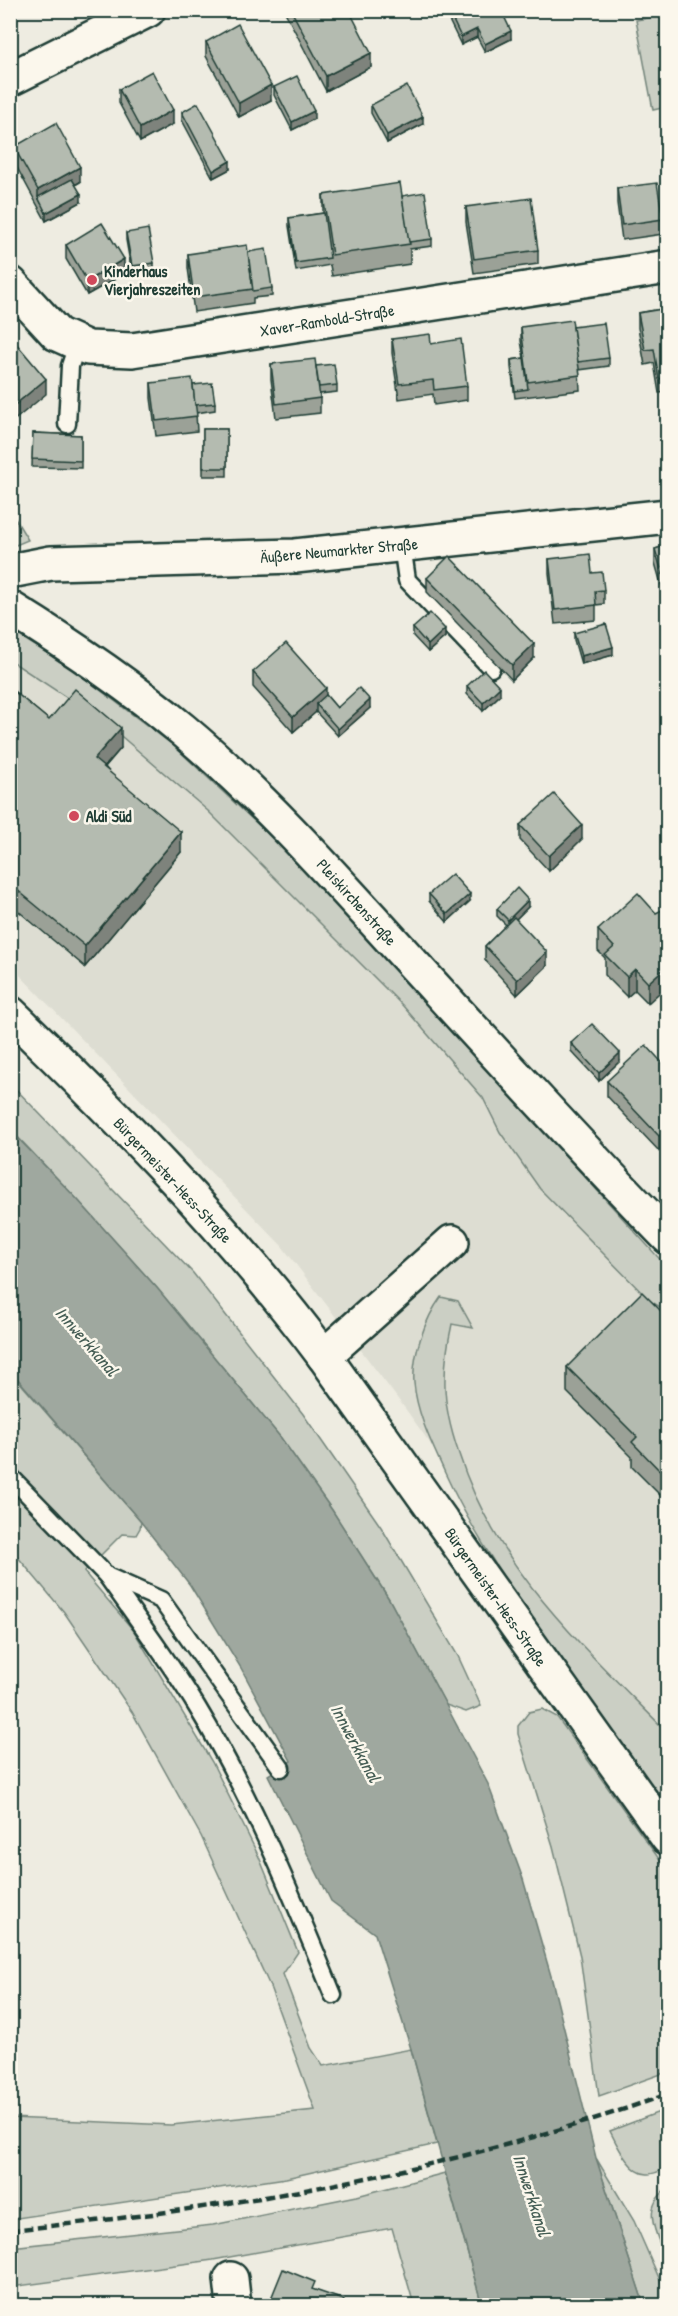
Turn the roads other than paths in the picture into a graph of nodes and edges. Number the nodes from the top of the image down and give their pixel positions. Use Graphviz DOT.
graph roads {
  1 [pos="148,10"];
  2 [pos="10,79"];
  3 [pos="668,267"];
  4 [pos="10,283"];
  5 [pos="77,345"];
  6 [pos="68,424"];
  7 [pos="668,516"];
  8 [pos="402,545"];
  9 [pos="10,571"];
  10 [pos="10,608"];
  11 [pos="492,668"];
  12 [pos="10,1013"];
  13 [pos="668,1237"];
  14 [pos="452,1242"];
  15 [pos="324,1356"];
  16 [pos="10,1476"];
  17 [pos="106,1576"];
  18 [pos="281,1768"];
  19 [pos="668,1838"];
  20 [pos="333,1995"];
  1 -- 2 [label="street"];
  3 -- 5 [label="street, Xaver-Rambold-Straße"];
  4 -- 5 [label="street, Xaver-Rambold-Straße"];
  5 -- 6 [label="lane"];
  7 -- 8 [label="street, Äußere Neumarkter Straße"];
  8 -- 9 [label="street, Äußere Neumarkter Straße"];
  8 -- 11 [label="lane"];
  10 -- 13 [label="street, Pleiskirchenstraße"];
  12 -- 15 [label="street, Bürgermeister-Hess-Straße"];
  14 -- 15 [label="street"];
  15 -- 19 [label="street, Bürgermeister-Hess-Straße"];
  16 -- 17 [label="lane"];
  17 -- 18 [label="lane"];
  17 -- 20 [label="lane"];
}
